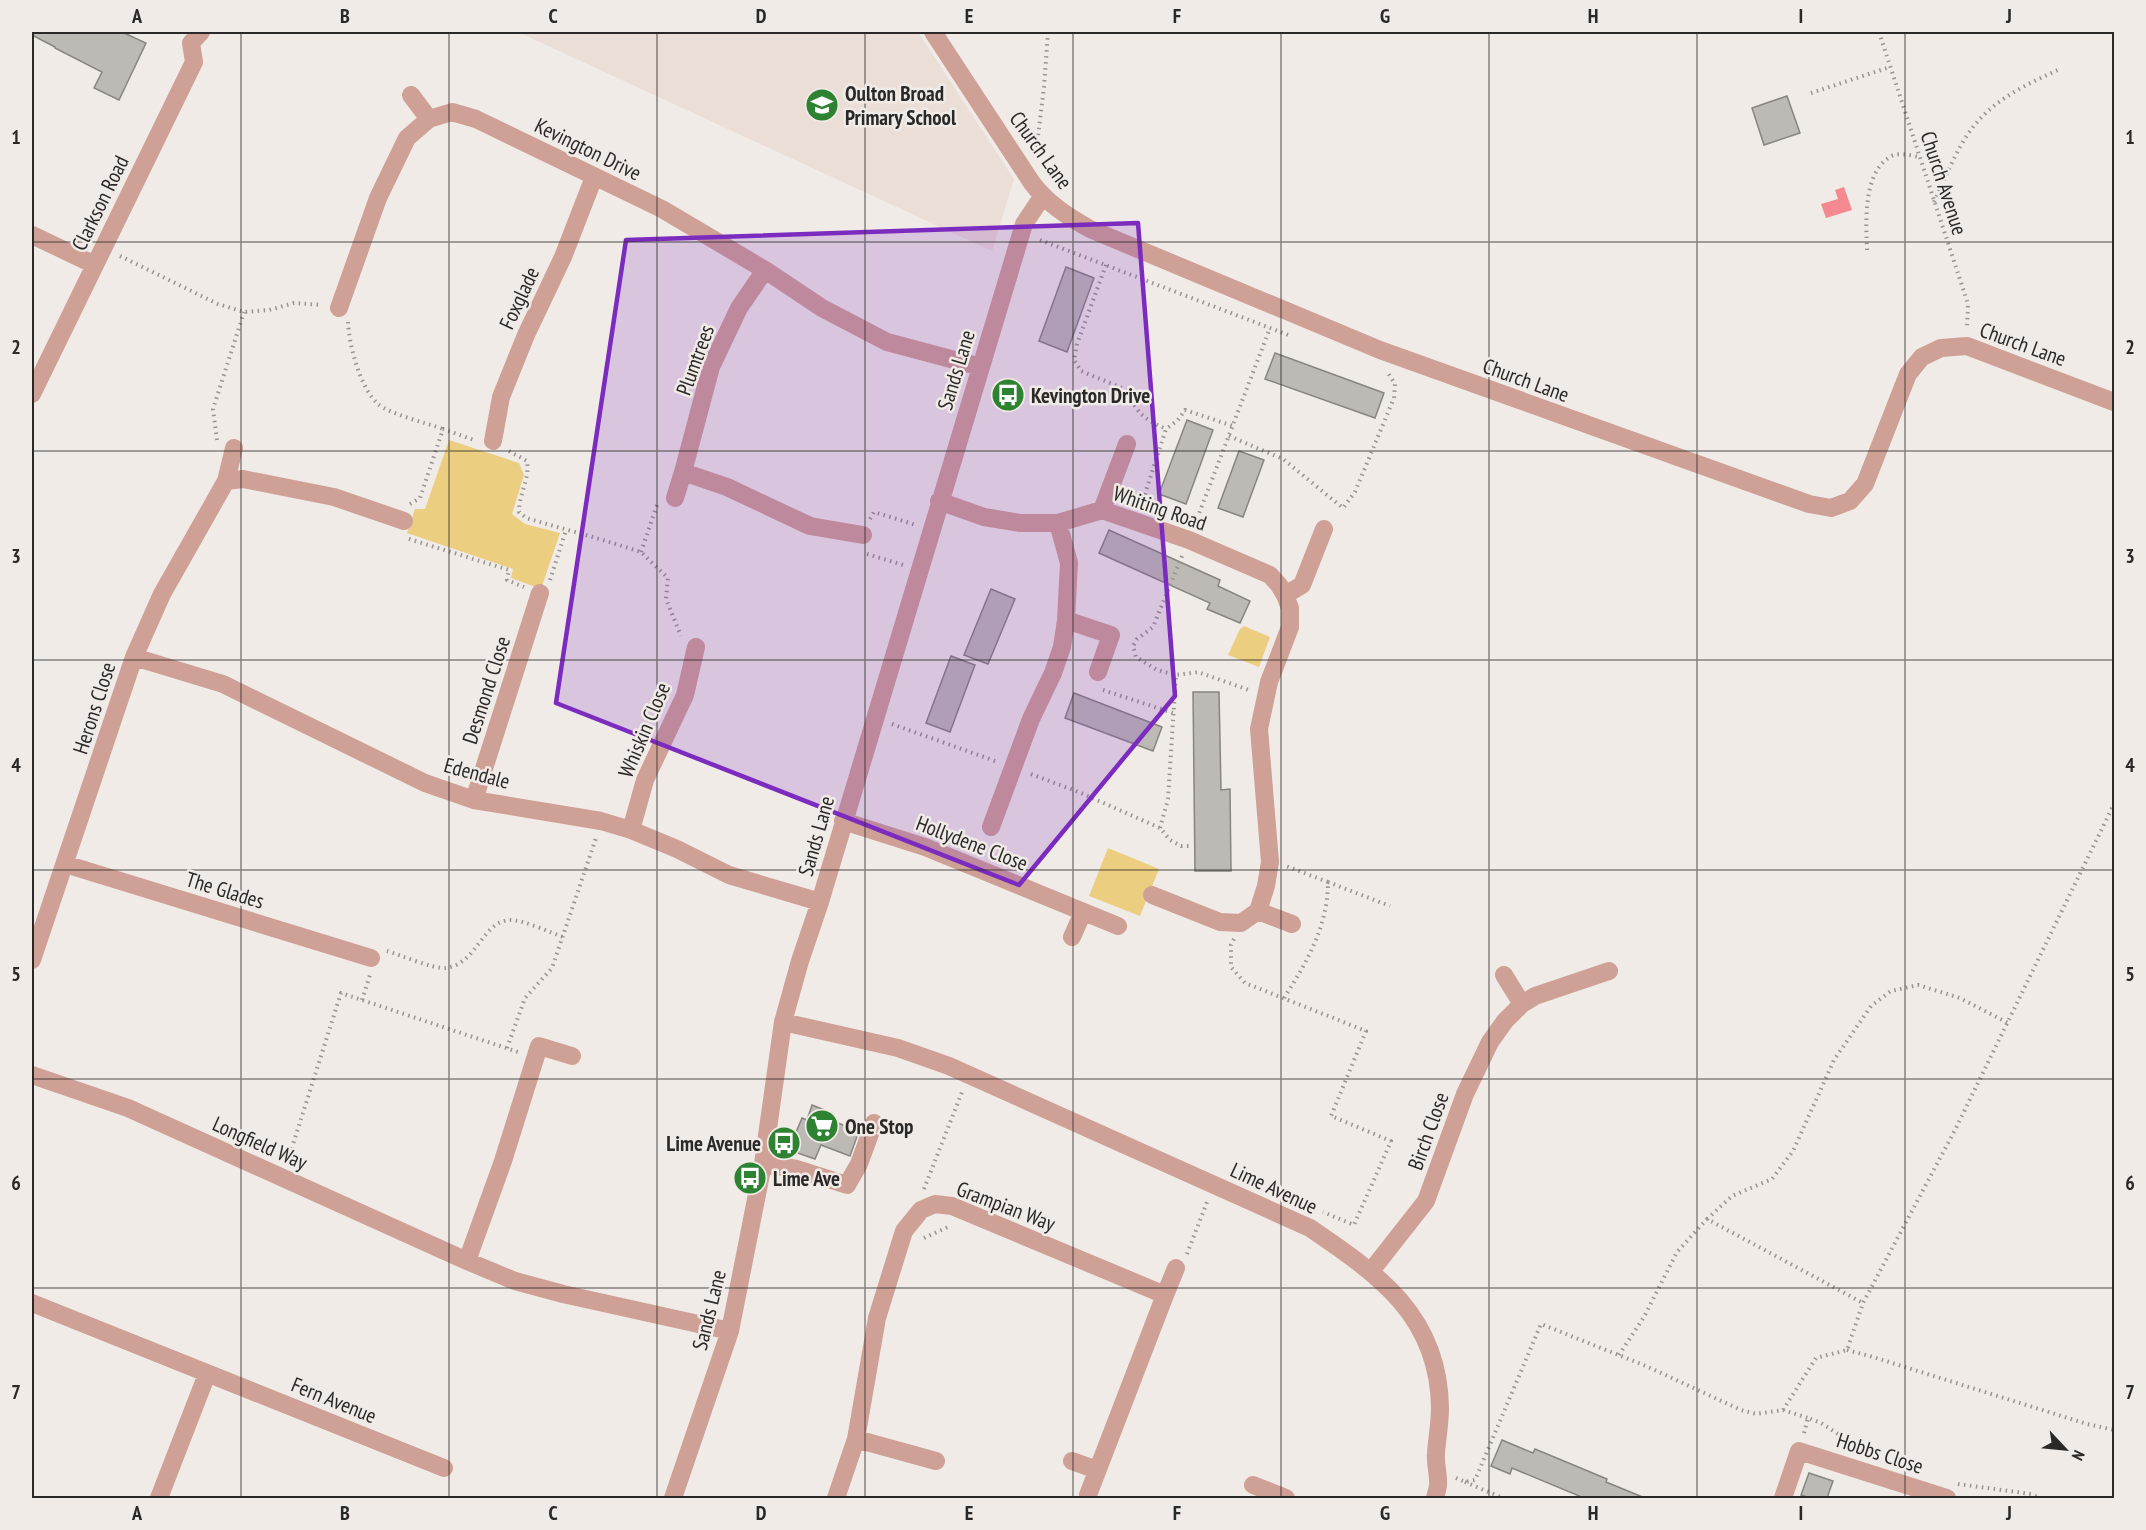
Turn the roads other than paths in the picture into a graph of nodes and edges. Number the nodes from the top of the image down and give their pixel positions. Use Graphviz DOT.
graph roads {
  1 [pos="933,32"];
  2 [pos="191,35"];
  3 [pos="411,95"];
  4 [pos="429,119"];
  5 [pos="594,177"];
  6 [pos="1037,190"];
  7 [pos="32,236"];
  8 [pos="95,265"];
  9 [pos="765,270"];
  10 [pos="339,309"];
  11 [pos="981,367"];
  12 [pos="32,394"];
  13 [pos="2115,402"];
  14 [pos="493,441"];
  15 [pos="1127,444"];
  16 [pos="234,448"];
  17 [pos="683,472"];
  18 [pos="226,481"];
  19 [pos="675,498"];
  20 [pos="939,501"];
  21 [pos="1102,510"];
  22 [pos="404,521"];
  23 [pos="1058,523"];
  24 [pos="1324,529"];
  25 [pos="864,535"];
  26 [pos="540,593"];
  27 [pos="1285,595"];
  28 [pos="1066,620"];
  29 [pos="696,646"];
  30 [pos="134,657"];
  31 [pos="1097,680"];
  32 [pos="474,800"];
  33 [pos="843,821"];
  34 [pos="991,827"];
  35 [pos="631,830"];
  36 [pos="65,864"];
  37 [pos="1152,895"];
  38 [pos="820,902"];
  39 [pos="1258,911"];
  40 [pos="1083,912"];
  41 [pos="1292,924"];
  42 [pos="1118,926"];
  43 [pos="1072,937"];
  44 [pos="371,958"];
  45 [pos="32,960"];
  46 [pos="1609,971"];
  47 [pos="1504,975"];
  48 [pos="1522,1005"];
  49 [pos="783,1022"];
  50 [pos="572,1056"];
  51 [pos="32,1075"];
  52 [pos="874,1123"];
  53 [pos="763,1164"];
  54 [pos="467,1261"];
  55 [pos="1176,1268"];
  56 [pos="1371,1271"];
  57 [pos="1165,1295"];
  58 [pos="32,1303"];
  59 [pos="730,1331"];
  60 [pos="207,1374"];
  61 [pos="856,1439"];
  62 [pos="936,1461"];
  63 [pos="1072,1461"];
  64 [pos="444,1468"];
  65 [pos="1097,1470"];
  66 [pos="1252,1485"];
  67 [pos="1952,1491"];
  68 [pos="1088,1495"];
  69 [pos="159,1498"];
  70 [pos="678,1498"];
  71 [pos="836,1498"];
  72 [pos="1286,1498"];
  73 [pos="1435,1498"];
  74 [pos="1783,1498"];
  1 -- 6 [label="street, Church Lane"];
  2 -- 8 [label="street, Clarkson Road"];
  3 -- 4 [label="street"];
  4 -- 5 [label="street, Kevington Drive"];
  4 -- 10 [label="street"];
  5 -- 9 [label="street, Kevington Drive"];
  5 -- 14 [label="street, Foxglade"];
  6 -- 11 [label="street, Sands Lane"];
  6 -- 13 [label="street, Church Lane"];
  7 -- 8 [label="street"];
  8 -- 12 [label="street, Clarkson Road"];
  9 -- 11 [label="street, Kevington Drive"];
  9 -- 17 [label="street, Plumtrees"];
  11 -- 20 [label="street, Sands Lane"];
  15 -- 21 [label="street"];
  16 -- 18 [label="street, Herons Close"];
  17 -- 19 [label="street, Plumtrees"];
  17 -- 25 [label="street"];
  18 -- 22 [label="street"];
  18 -- 30 [label="street, Herons Close"];
  20 -- 23 [label="street, Whiting Road"];
  20 -- 33 [label="street, Sands Lane"];
  21 -- 23 [label="street, Whiting Road"];
  21 -- 27 [label="street, Whiting Road"];
  23 -- 28 [label="street"];
  24 -- 27 [label="street"];
  26 -- 32 [label="street, Desmond Close"];
  27 -- 39 [label="street"];
  28 -- 31 [label="street"];
  28 -- 34 [label="street"];
  29 -- 35 [label="street, Whiskin Close"];
  30 -- 32 [label="street, Edendale"];
  30 -- 36 [label="street, Herons Close"];
  32 -- 35 [label="street, Edendale"];
  33 -- 38 [label="street, Sands Lane"];
  33 -- 40 [label="street, Hollydene Close"];
  35 -- 38 [label="street, Edendale"];
  36 -- 44 [label="street, The Glades"];
  36 -- 45 [label="street, Herons Close"];
  37 -- 39 [label="street"];
  38 -- 49 [label="street, Sands Lane"];
  39 -- 41 [label="street"];
  40 -- 42 [label="street, Hollydene Close"];
  40 -- 43 [label="street"];
  46 -- 48 [label="street, Birch Close"];
  47 -- 48 [label="street"];
  48 -- 56 [label="street, Birch Close"];
  49 -- 53 [label="street, Sands Lane"];
  49 -- 56 [label="street, Lime Avenue"];
  50 -- 54 [label="street"];
  51 -- 54 [label="street, Longfield Way"];
  52 -- 53 [label="street"];
  53 -- 59 [label="street, Sands Lane"];
  54 -- 59 [label="street, Longfield Way"];
  55 -- 57 [label="street"];
  56 -- 73 [label="street, Lime Avenue"];
  57 -- 61 [label="street, Grampian Way"];
  57 -- 65 [label="street"];
  58 -- 60 [label="street, Fern Avenue"];
  59 -- 70 [label="street, Sands Lane"];
  60 -- 64 [label="street, Fern Avenue"];
  60 -- 69 [label="street"];
  61 -- 62 [label="street"];
  61 -- 71 [label="street"];
  63 -- 65 [label="street"];
  65 -- 68 [label="street"];
  66 -- 72 [label="street"];
  67 -- 74 [label="street, Hobbs Close"];
}
